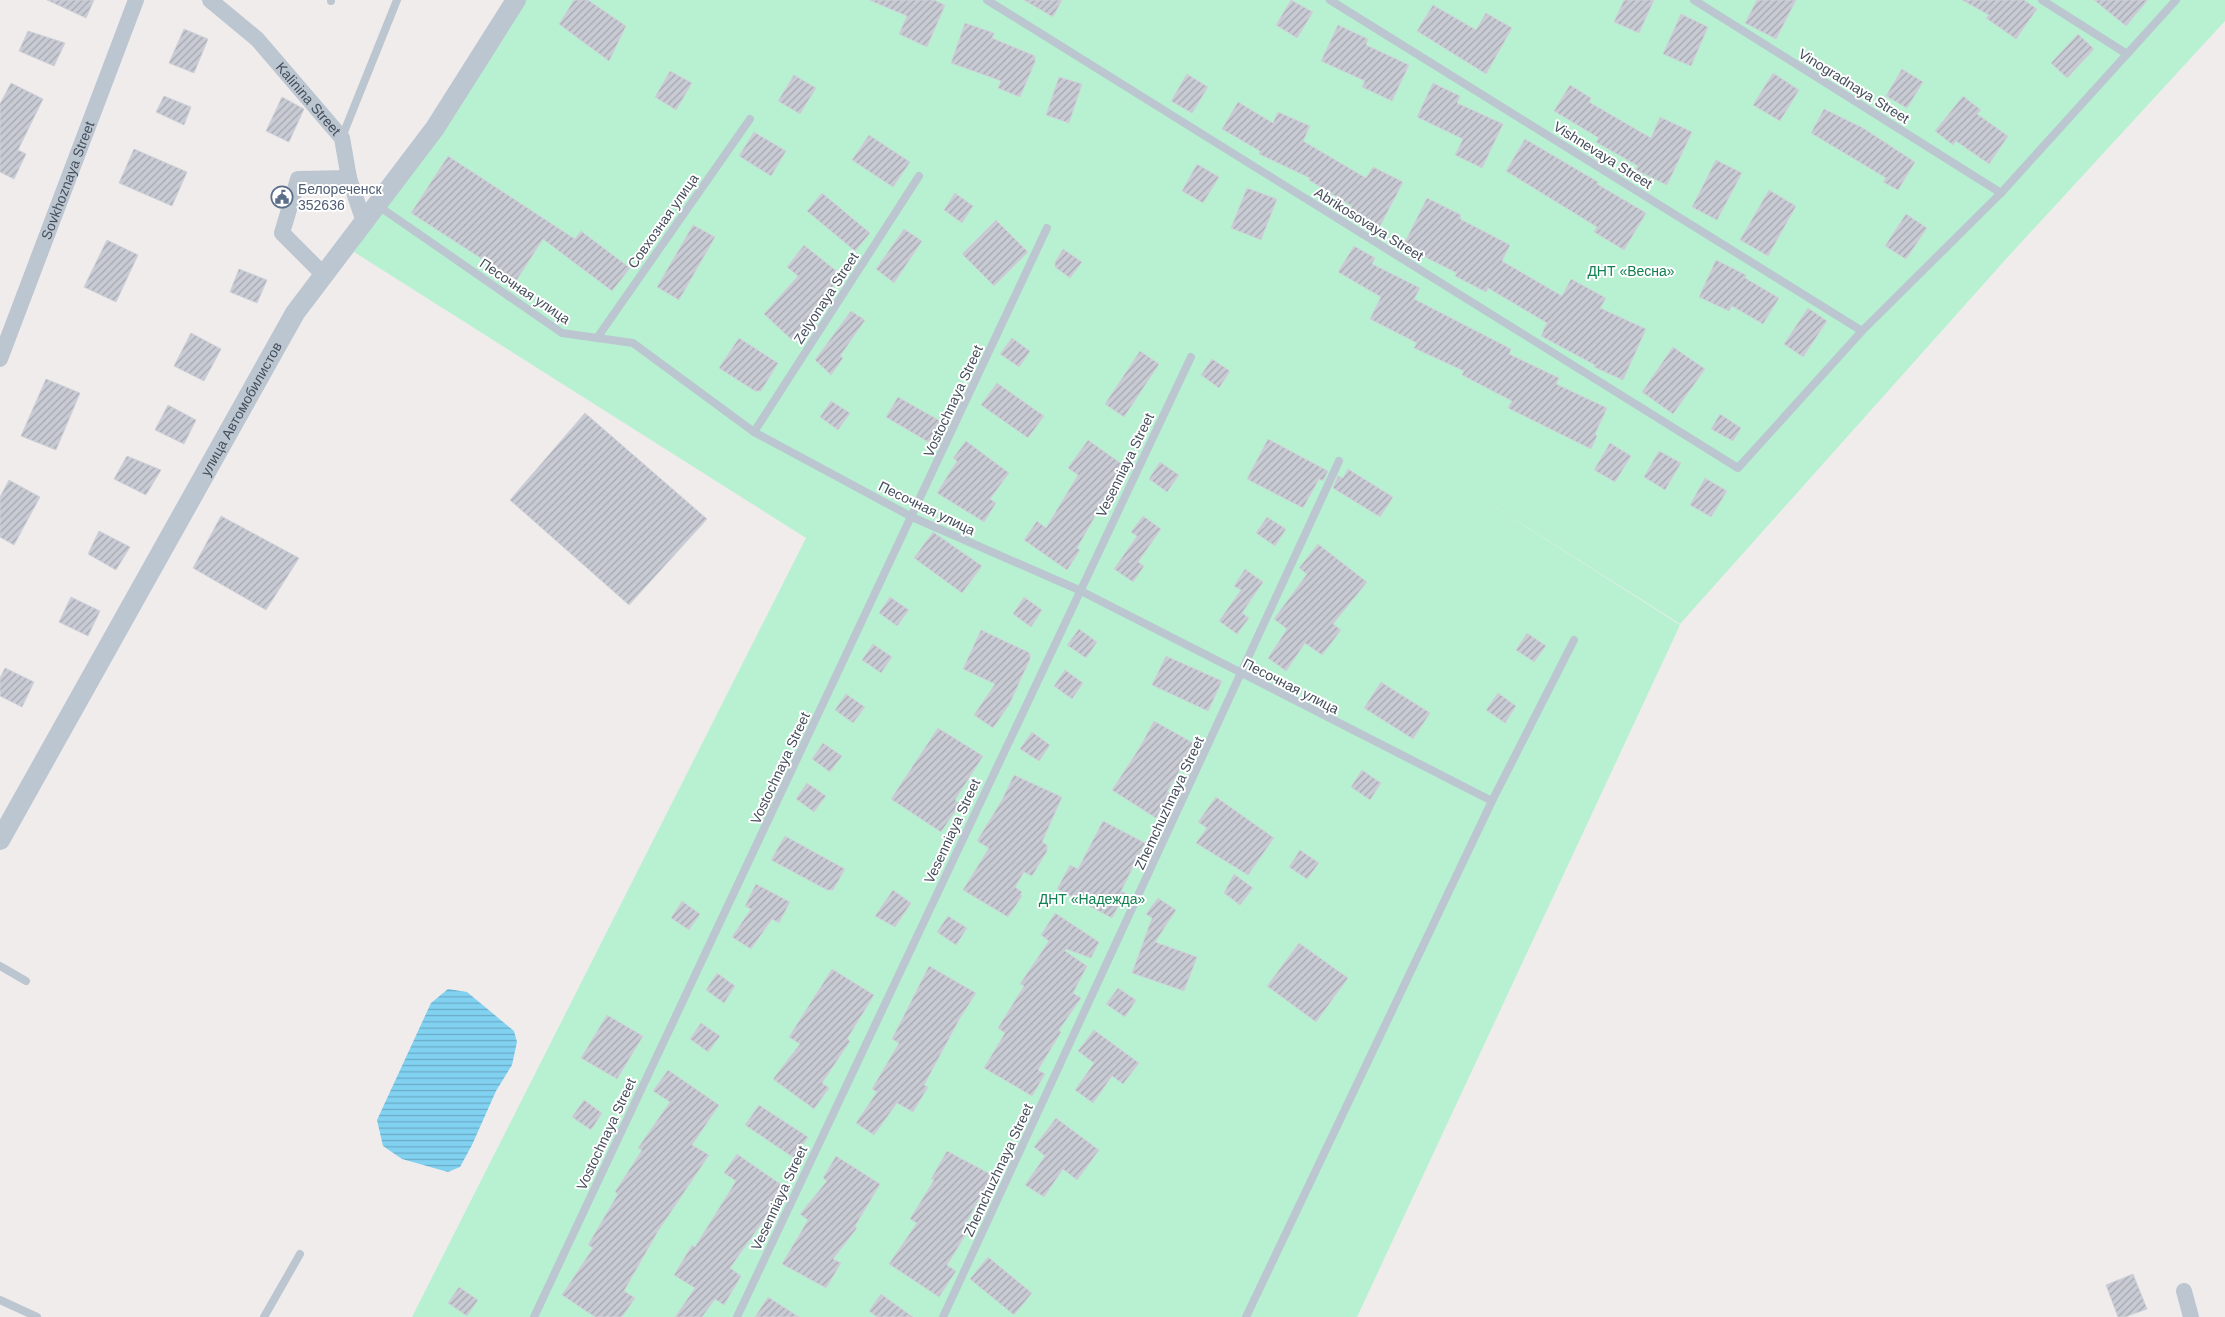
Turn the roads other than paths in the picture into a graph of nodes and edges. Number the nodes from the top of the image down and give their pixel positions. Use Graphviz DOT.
graph roads {
  1 [pos="136,0"];
  2 [pos="210,0"];
  3 [pos="397,0"];
  4 [pos="516,0"];
  5 [pos="987,0"];
  6 [pos="1330,0"];
  7 [pos="1694,0"];
  8 [pos="2042,0"];
  9 [pos="2176,0"];
  10 [pos="2127,54"];
  11 [pos="750,119"];
  12 [pos="342,138"];
  13 [pos="920,176"];
  14 [pos="349,178"];
  15 [pos="2001,193"];
  16 [pos="377,205"];
  17 [pos="364,222"];
  18 [pos="1047,228"];
  19 [pos="324,275"];
  20 [pos="1862,331"];
  21 [pos="597,338"];
  22 [pos="1191,357"];
  23 [pos="0,359"];
  24 [pos="754,432"];
  25 [pos="1340,461"];
  26 [pos="912,517"];
  27 [pos="1079,590"];
  28 [pos="1574,640"];
  29 [pos="1242,676"];
  30 [pos="1492,801"];
  31 [pos="0,840"];
  32 [pos="0,966"];
  33 [pos="26,981"];
  34 [pos="300,1254"];
  35 [pos="2184,1291"];
  36 [pos="0,1300"];
  37 [pos="37,1317"];
  38 [pos="264,1317"];
  39 [pos="534,1317"];
  40 [pos="737,1317"];
  41 [pos="944,1317"];
  42 [pos="1246,1317"];
  43 [pos="2191,1317"];
  1 -- 23 [label="street, Sovkhoznaya Street"];
  2 -- 12 [label="street, Kalinina Street"];
  3 -- 12 [label="lane"];
  4 -- 16 [label="street, улица Автомобилистов"];
  5 -- 20 [label="lane, Abrikosovaya Street"];
  6 -- 20 [label="lane, Vishnevaya Street"];
  7 -- 15 [label="lane, Vinogradnaya Street"];
  8 -- 10 [label="lane"];
  9 -- 10 [label="lane"];
  10 -- 15 [label="lane"];
  11 -- 21 [label="lane, Совхозная улица"];
  12 -- 14 [label="street, Kalinina Street"];
  13 -- 24 [label="lane, Zelyonaya Street"];
  14 -- 17 [label="street, Kalinina Street"];
  14 -- 19 [label="street"];
  15 -- 20 [label="lane"];
  16 -- 17 [label="street, улица Автомобилистов"];
  16 -- 21 [label="lane, Песочная улица"];
  17 -- 19 [label="street, улица Автомобилистов"];
  18 -- 26 [label="lane, Vostochnaya Street"];
  19 -- 31 [label="street, улица Автомобилистов"];
  21 -- 24 [label="lane, Песочная улица"];
  22 -- 27 [label="lane, Vesenniaya Street"];
  24 -- 26 [label="lane, Песочная улица"];
  25 -- 29 [label="lane, Zhemchuzhnaya Street"];
  26 -- 27 [label="lane, Песочная улица"];
  26 -- 39 [label="lane, Vostochnaya Street"];
  27 -- 29 [label="lane, Песочная улица"];
  27 -- 40 [label="lane, Vesenniaya Street"];
  28 -- 30 [label="lane"];
  29 -- 30 [label="lane, Песочная улица"];
  29 -- 41 [label="lane, Zhemchuzhnaya Street"];
  30 -- 42 [label="lane"];
  32 -- 33 [label="lane"];
  34 -- 38 [label="lane"];
  35 -- 43 [label="street"];
  36 -- 37 [label="lane"];
}
